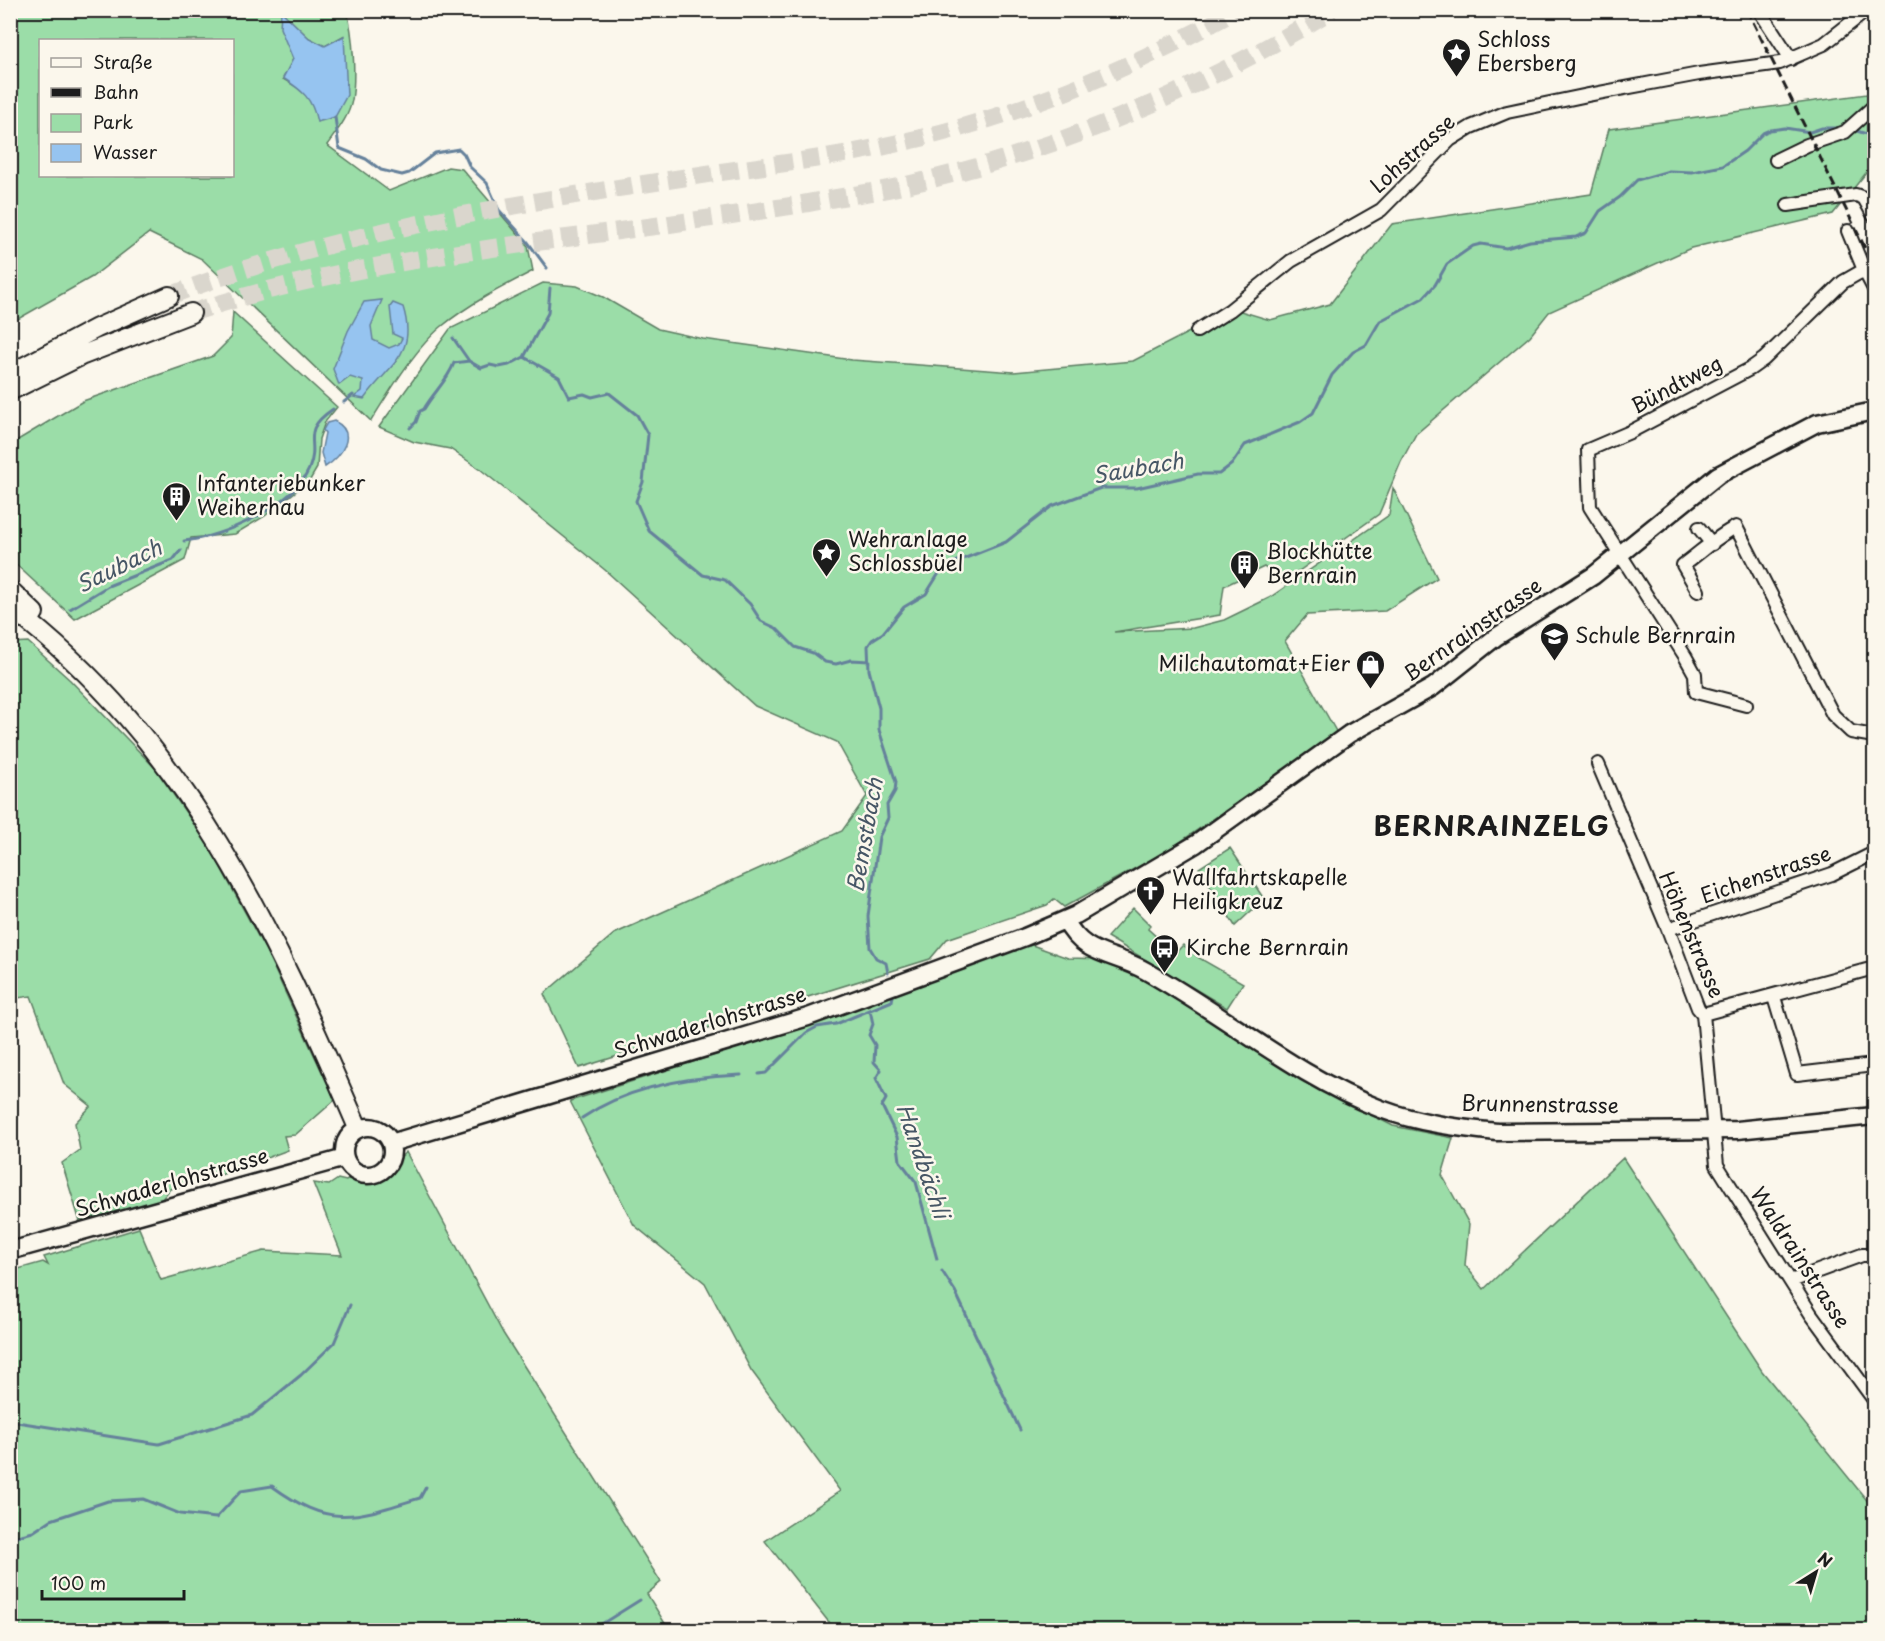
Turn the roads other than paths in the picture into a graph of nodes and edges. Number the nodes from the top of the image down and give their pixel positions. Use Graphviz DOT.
graph roads {
  1 [pos="1759,10"];
  2 [pos="1867,10"];
  3 [pos="1791,60"];
  4 [pos="1875,106"];
  5 [pos="1776,160"];
  6 [pos="1788,205"];
  7 [pos="1875,216"];
  8 [pos="1848,231"];
  9 [pos="1864,270"];
  10 [pos="1875,289"];
  11 [pos="169,296"];
  12 [pos="191,313"];
  13 [pos="1197,331"];
  14 [pos="10,374"];
  15 [pos="10,391"];
  16 [pos="1875,411"];
  17 [pos="1699,528"];
  18 [pos="1712,544"];
  19 [pos="1620,555"];
  20 [pos="10,590"];
  21 [pos="1698,591"];
  22 [pos="10,607"];
  23 [pos="10,618"];
  24 [pos="102,687"];
  25 [pos="1746,705"];
  26 [pos="1875,736"];
  27 [pos="150,744"];
  28 [pos="1598,764"];
  29 [pos="1875,853"];
  30 [pos="1070,918"];
  31 [pos="1668,929"];
  32 [pos="1036,932"];
  33 [pos="1875,968"];
  34 [pos="1774,997"];
  35 [pos="1703,1014"];
  36 [pos="1875,1065"];
  37 [pos="1875,1116"];
  38 [pos="358,1128"];
  39 [pos="1713,1129"];
  40 [pos="392,1143"];
  41 [pos="345,1158"];
  42 [pos="10,1251"];
  43 [pos="1875,1255"];
  44 [pos="1791,1281"];
  45 [pos="1875,1400"];
  1 -- 3 [label="street"];
  2 -- 3 [label="street, Lohstrasse"];
  3 -- 13 [label="street, Lohstrasse"];
  4 -- 5 [label="street"];
  6 -- 7 [label="street"];
  8 -- 9 [label="street"];
  9 -- 10 [label="street"];
  9 -- 19 [label="street, Bündtweg"];
  11 -- 14 [label="highway"];
  12 -- 15 [label="highway"];
  16 -- 19 [label="main road, Bernrainstrasse"];
  17 -- 18 [label="street"];
  18 -- 21 [label="street"];
  18 -- 26 [label="street"];
  19 -- 25 [label="street"];
  19 -- 30 [label="main road, Bernrainstrasse"];
  20 -- 24 [label="highway"];
  22 -- 24 [label="highway"];
  23 -- 27 [label="highway"];
  24 -- 27 [label="highway"];
  27 -- 38 [label="highway"];
  28 -- 31 [label="street, Höhenstrasse"];
  29 -- 31 [label="street, Eichenstrasse"];
  30 -- 32 [label="main road, Bernrainstrasse"];
  30 -- 39 [label="main road, Brunnenstrasse"];
  31 -- 35 [label="street, Höhenstrasse"];
  32 -- 40 [label="main road, Schwaderlohstrasse"];
  33 -- 34 [label="street"];
  34 -- 35 [label="street"];
  34 -- 36 [label="street"];
  35 -- 39 [label="street, Höhenstrasse"];
  37 -- 39 [label="main road, Brunnenstrasse"];
  38 -- 40 [label="main road"];
  38 -- 41 [label="main road"];
  39 -- 44 [label="street, Waldrainstrasse"];
  40 -- 41 [label="main road"];
  41 -- 42 [label="main road, Schwaderlohstrasse"];
  43 -- 44 [label="street"];
  44 -- 45 [label="street, Waldrainstrasse"];
}
